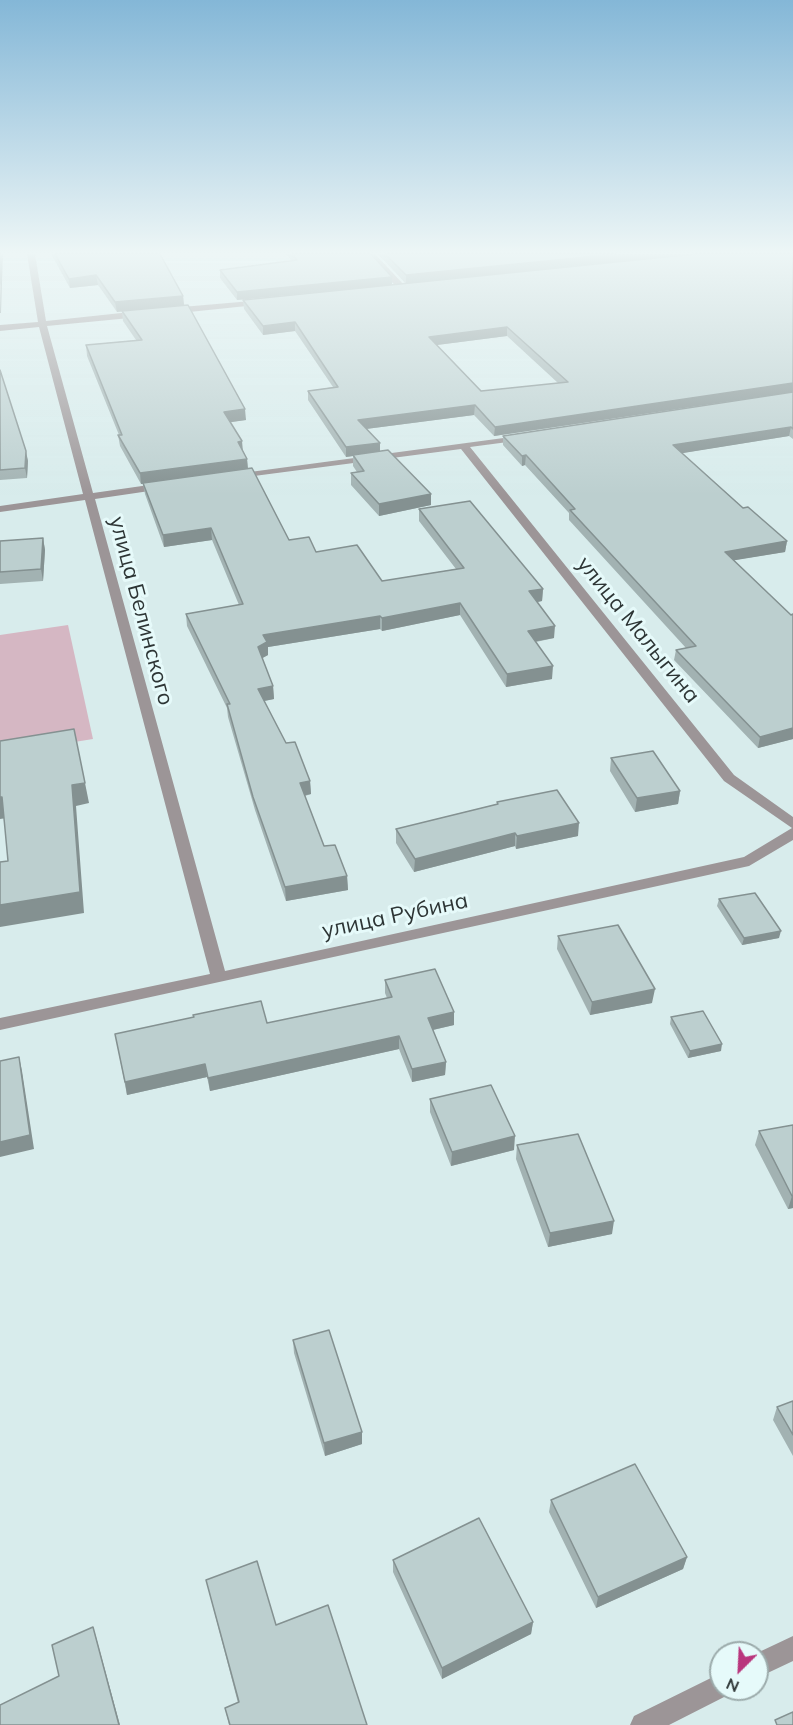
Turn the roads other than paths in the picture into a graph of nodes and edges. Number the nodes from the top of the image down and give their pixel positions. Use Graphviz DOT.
graph roads {
  1 [pos="45,334"];
  2 [pos="535,435"];
  3 [pos="464,446"];
  4 [pos="229,478"];
  5 [pos="170,486"];
  6 [pos="88,497"];
  7 [pos="0,509"];
  8 [pos="793,824"];
  9 [pos="793,833"];
  10 [pos="219,978"];
  11 [pos="0,1024"];
  12 [pos="793,1648"];
  13 [pos="769,1660"];
  14 [pos="709,1691"];
  15 [pos="643,1725"];
  1 -- 6 [label="street, улица Белинского"];
  2 -- 3 [label="street"];
  3 -- 4 [label="street"];
  3 -- 8 [label="street, улица Малыгина"];
  5 -- 6 [label="street"];
  6 -- 7 [label="street"];
  6 -- 10 [label="street, улица Белинского"];
  9 -- 10 [label="street, улица Рубина"];
  10 -- 11 [label="street, улица Рубина"];
  12 -- 13 [label="street"];
  14 -- 15 [label="street"];
}
